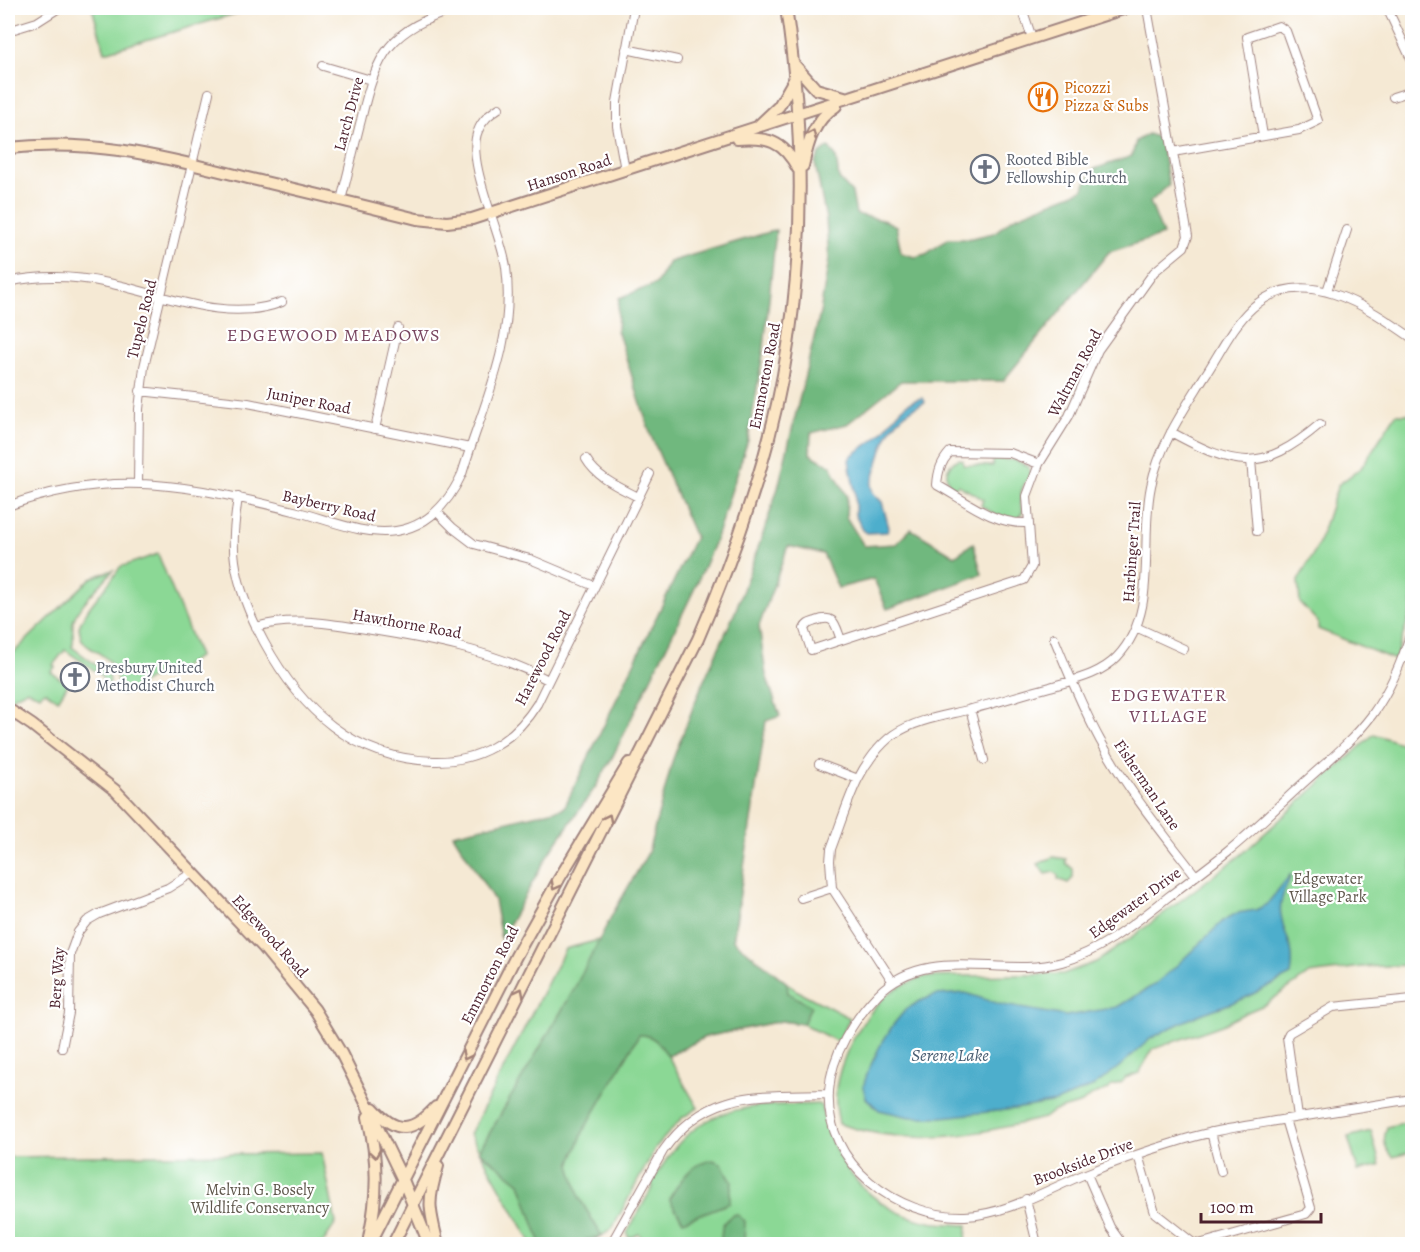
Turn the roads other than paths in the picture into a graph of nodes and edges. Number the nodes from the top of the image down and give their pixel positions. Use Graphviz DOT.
graph roads {
  1 [pos="59,8"];
  2 [pos="458,8"];
  3 [pos="634,8"];
  4 [pos="786,8"];
  5 [pos="1022,8"];
  6 [pos="1125,8"];
  7 [pos="1148,8"];
  8 [pos="1387,8"];
  9 [pos="8,31"];
  10 [pos="1032,38"];
  11 [pos="626,50"];
  12 [pos="677,60"];
  13 [pos="1413,61"];
  14 [pos="794,64"];
  15 [pos="323,66"];
  16 [pos="795,78"];
  17 [pos="371,80"];
  18 [pos="1413,91"];
  19 [pos="210,93"];
  20 [pos="1393,97"];
  21 [pos="848,98"];
  22 [pos="499,108"];
  23 [pos="797,115"];
  24 [pos="751,130"];
  25 [pos="1263,136"];
  26 [pos="722,140"];
  27 [pos="8,148"];
  28 [pos="1173,152"];
  29 [pos="193,164"];
  30 [pos="625,170"];
  31 [pos="799,172"];
  32 [pos="799,184"];
  33 [pos="341,200"];
  34 [pos="492,214"];
  35 [pos="1347,230"];
  36 [pos="8,282"];
  37 [pos="1327,291"];
  38 [pos="161,296"];
  39 [pos="282,302"];
  40 [pos="398,328"];
  41 [pos="1413,338"];
  42 [pos="140,391"];
  43 [pos="1320,424"];
  44 [pos="375,429"];
  45 [pos="1171,432"];
  46 [pos="470,448"];
  47 [pos="586,459"];
  48 [pos="1251,460"];
  49 [pos="1039,464"];
  50 [pos="650,474"];
  51 [pos="138,483"];
  52 [pos="237,497"];
  53 [pos="638,497"];
  54 [pos="8,506"];
  55 [pos="437,512"];
  56 [pos="1028,523"];
  57 [pos="1257,531"];
  58 [pos="594,586"];
  59 [pos="256,627"];
  60 [pos="1138,628"];
  61 [pos="1413,629"];
  62 [pos="1054,638"];
  63 [pos="841,640"];
  64 [pos="1184,649"];
  65 [pos="1403,657"];
  66 [pos="1413,660"];
  67 [pos="548,680"];
  68 [pos="1071,680"];
  69 [pos="8,708"];
  70 [pos="970,709"];
  71 [pos="654,729"];
  72 [pos="984,760"];
  73 [pos="819,764"];
  74 [pos="858,779"];
  75 [pos="192,873"];
  76 [pos="1196,876"];
  77 [pos="832,888"];
  78 [pos="801,898"];
  79 [pos="893,982"];
  80 [pos="1413,999"];
  81 [pos="62,1048"];
  82 [pos="829,1094"];
  83 [pos="363,1096"];
  84 [pos="446,1098"];
  85 [pos="1413,1099"];
  86 [pos="1298,1117"];
  87 [pos="1285,1119"];
  88 [pos="1211,1132"];
  89 [pos="447,1138"];
  90 [pos="1138,1155"];
  91 [pos="1221,1171"];
  92 [pos="1087,1174"];
  93 [pos="403,1180"];
  94 [pos="1026,1199"];
  95 [pos="413,1204"];
  96 [pos="368,1245"];
  97 [pos="393,1245"];
  98 [pos="429,1245"];
  99 [pos="438,1245"];
  100 [pos="611,1245"];
  101 [pos="1037,1245"];
  102 [pos="1122,1245"];
  103 [pos="1199,1245"];
  1 -- 9 [label="street"];
  2 -- 17 [label="street, Larch Drive"];
  3 -- 11 [label="street"];
  4 -- 14 [label="main road, Emmorton Road"];
  5 -- 10 [label="street"];
  6 -- 10 [label="main road, Hanson Road"];
  7 -- 28 [label="street, Waltman Road"];
  8 -- 13 [label="street"];
  10 -- 21 [label="main road, Hanson Road"];
  11 -- 12 [label="street"];
  11 -- 30 [label="street"];
  14 -- 16 [label="main road, Emmorton Road"];
  14 -- 21 [label="main road"];
  15 -- 17 [label="street"];
  16 -- 23 [label="main road, Emmorton Road"];
  16 -- 24 [label="main road"];
  17 -- 33 [label="street, Larch Drive"];
  18 -- 20 [label="street"];
  19 -- 29 [label="street, Tupelo Road"];
  21 -- 23 [label="main road, Hanson Road"];
  32 -- 21 [label="main road, one-way"];
  22 -- 34 [label="street, Bayberry Road"];
  23 -- 24 [label="main road, Hanson Road"];
  23 -- 31 [label="main road, Emmorton Road"];
  24 -- 26 [label="main road, Hanson Road"];
  25 -- 25 [label="street"];
  25 -- 28 [label="street"];
  26 -- 30 [label="main road, Hanson Road"];
  26 -- 31 [label="main road"];
  27 -- 29 [label="main road, Hanson Road"];
  28 -- 49 [label="street, Waltman Road"];
  29 -- 33 [label="main road, Hanson Road"];
  29 -- 38 [label="street, Tupelo Road"];
  30 -- 34 [label="main road, Hanson Road"];
  31 -- 32 [label="main road, Emmorton Road"];
  32 -- 71 [label="main road, Emmorton Road"];
  33 -- 34 [label="main road, Hanson Road"];
  34 -- 46 [label="street, Bayberry Road"];
  35 -- 37 [label="street"];
  36 -- 38 [label="street"];
  37 -- 41 [label="street, Harbinger Trail"];
  37 -- 45 [label="street, Harbinger Trail"];
  38 -- 39 [label="street"];
  38 -- 42 [label="street, Tupelo Road"];
  40 -- 44 [label="street"];
  42 -- 44 [label="street, Juniper Road"];
  42 -- 51 [label="street, Tupelo Road"];
  43 -- 48 [label="street"];
  44 -- 46 [label="street, Juniper Road"];
  45 -- 48 [label="street"];
  45 -- 60 [label="street, Harbinger Trail"];
  46 -- 55 [label="street, Bayberry Road"];
  47 -- 53 [label="street"];
  48 -- 57 [label="street"];
  49 -- 56 [label="street, Waltman Road"];
  49 -- 56 [label="street"];
  50 -- 53 [label="street, Harewood Road"];
  51 -- 52 [label="street, Bayberry Road"];
  51 -- 54 [label="street, Bayberry Road"];
  52 -- 55 [label="street, Bayberry Road"];
  52 -- 59 [label="street, Harewood Road"];
  53 -- 58 [label="street, Harewood Road"];
  55 -- 58 [label="street"];
  56 -- 63 [label="street, Waltman Road"];
  58 -- 67 [label="street, Harewood Road"];
  59 -- 67 [label="street, Hawthorne Road"];
  59 -- 67 [label="street, Harewood Road"];
  60 -- 64 [label="street"];
  60 -- 68 [label="street, Harbinger Trail"];
  61 -- 65 [label="street, Edgewater Drive"];
  62 -- 68 [label="street, Fisherman Lane"];
  63 -- 63 [label="street, Waltman Road"];
  65 -- 66 [label="street"];
  65 -- 76 [label="street, Edgewater Drive"];
  68 -- 70 [label="street, Harbinger Trail"];
  68 -- 76 [label="street, Fisherman Lane"];
  69 -- 75 [label="main road, Edgewood Road"];
  70 -- 72 [label="street"];
  70 -- 74 [label="street, Harbinger Trail"];
  71 -- 84 [label="main road, Emmorton Road, one-way"];
  89 -- 71 [label="main road, Emmorton Road, one-way"];
  73 -- 74 [label="street"];
  74 -- 77 [label="street, Harbinger Trail"];
  75 -- 81 [label="street, Berg Way"];
  75 -- 83 [label="main road, Edgewood Road"];
  76 -- 79 [label="street, Edgewater Drive"];
  77 -- 78 [label="street"];
  77 -- 79 [label="street, Harbinger Trail"];
  79 -- 82 [label="street, Edgewater Drive"];
  80 -- 86 [label="street"];
  82 -- 94 [label="street, Brookside Drive"];
  82 -- 100 [label="street"];
  83 -- 84 [label="main road"];
  83 -- 93 [label="main road, Edgewood Road"];
  83 -- 96 [label="main road, one-way"];
  84 -- 93 [label="main road, Emmorton Road"];
  85 -- 86 [label="street, Brookside Drive"];
  86 -- 87 [label="street, Brookside Drive"];
  87 -- 88 [label="street, Brookside Drive"];
  87 -- 103 [label="street"];
  88 -- 90 [label="street, Brookside Drive"];
  88 -- 91 [label="street"];
  89 -- 95 [label="main road, Emmorton Road"];
  89 -- 99 [label="main road"];
  90 -- 92 [label="street, Brookside Drive"];
  90 -- 103 [label="street"];
  92 -- 94 [label="street, Brookside Drive"];
  92 -- 102 [label="street"];
  93 -- 95 [label="main road, Edgewood Road"];
  93 -- 96 [label="main road, Emmorton Road"];
  94 -- 101 [label="street"];
  95 -- 97 [label="main road, Emmorton Road"];
  95 -- 98 [label="main road, Edgewood Road"];
}
